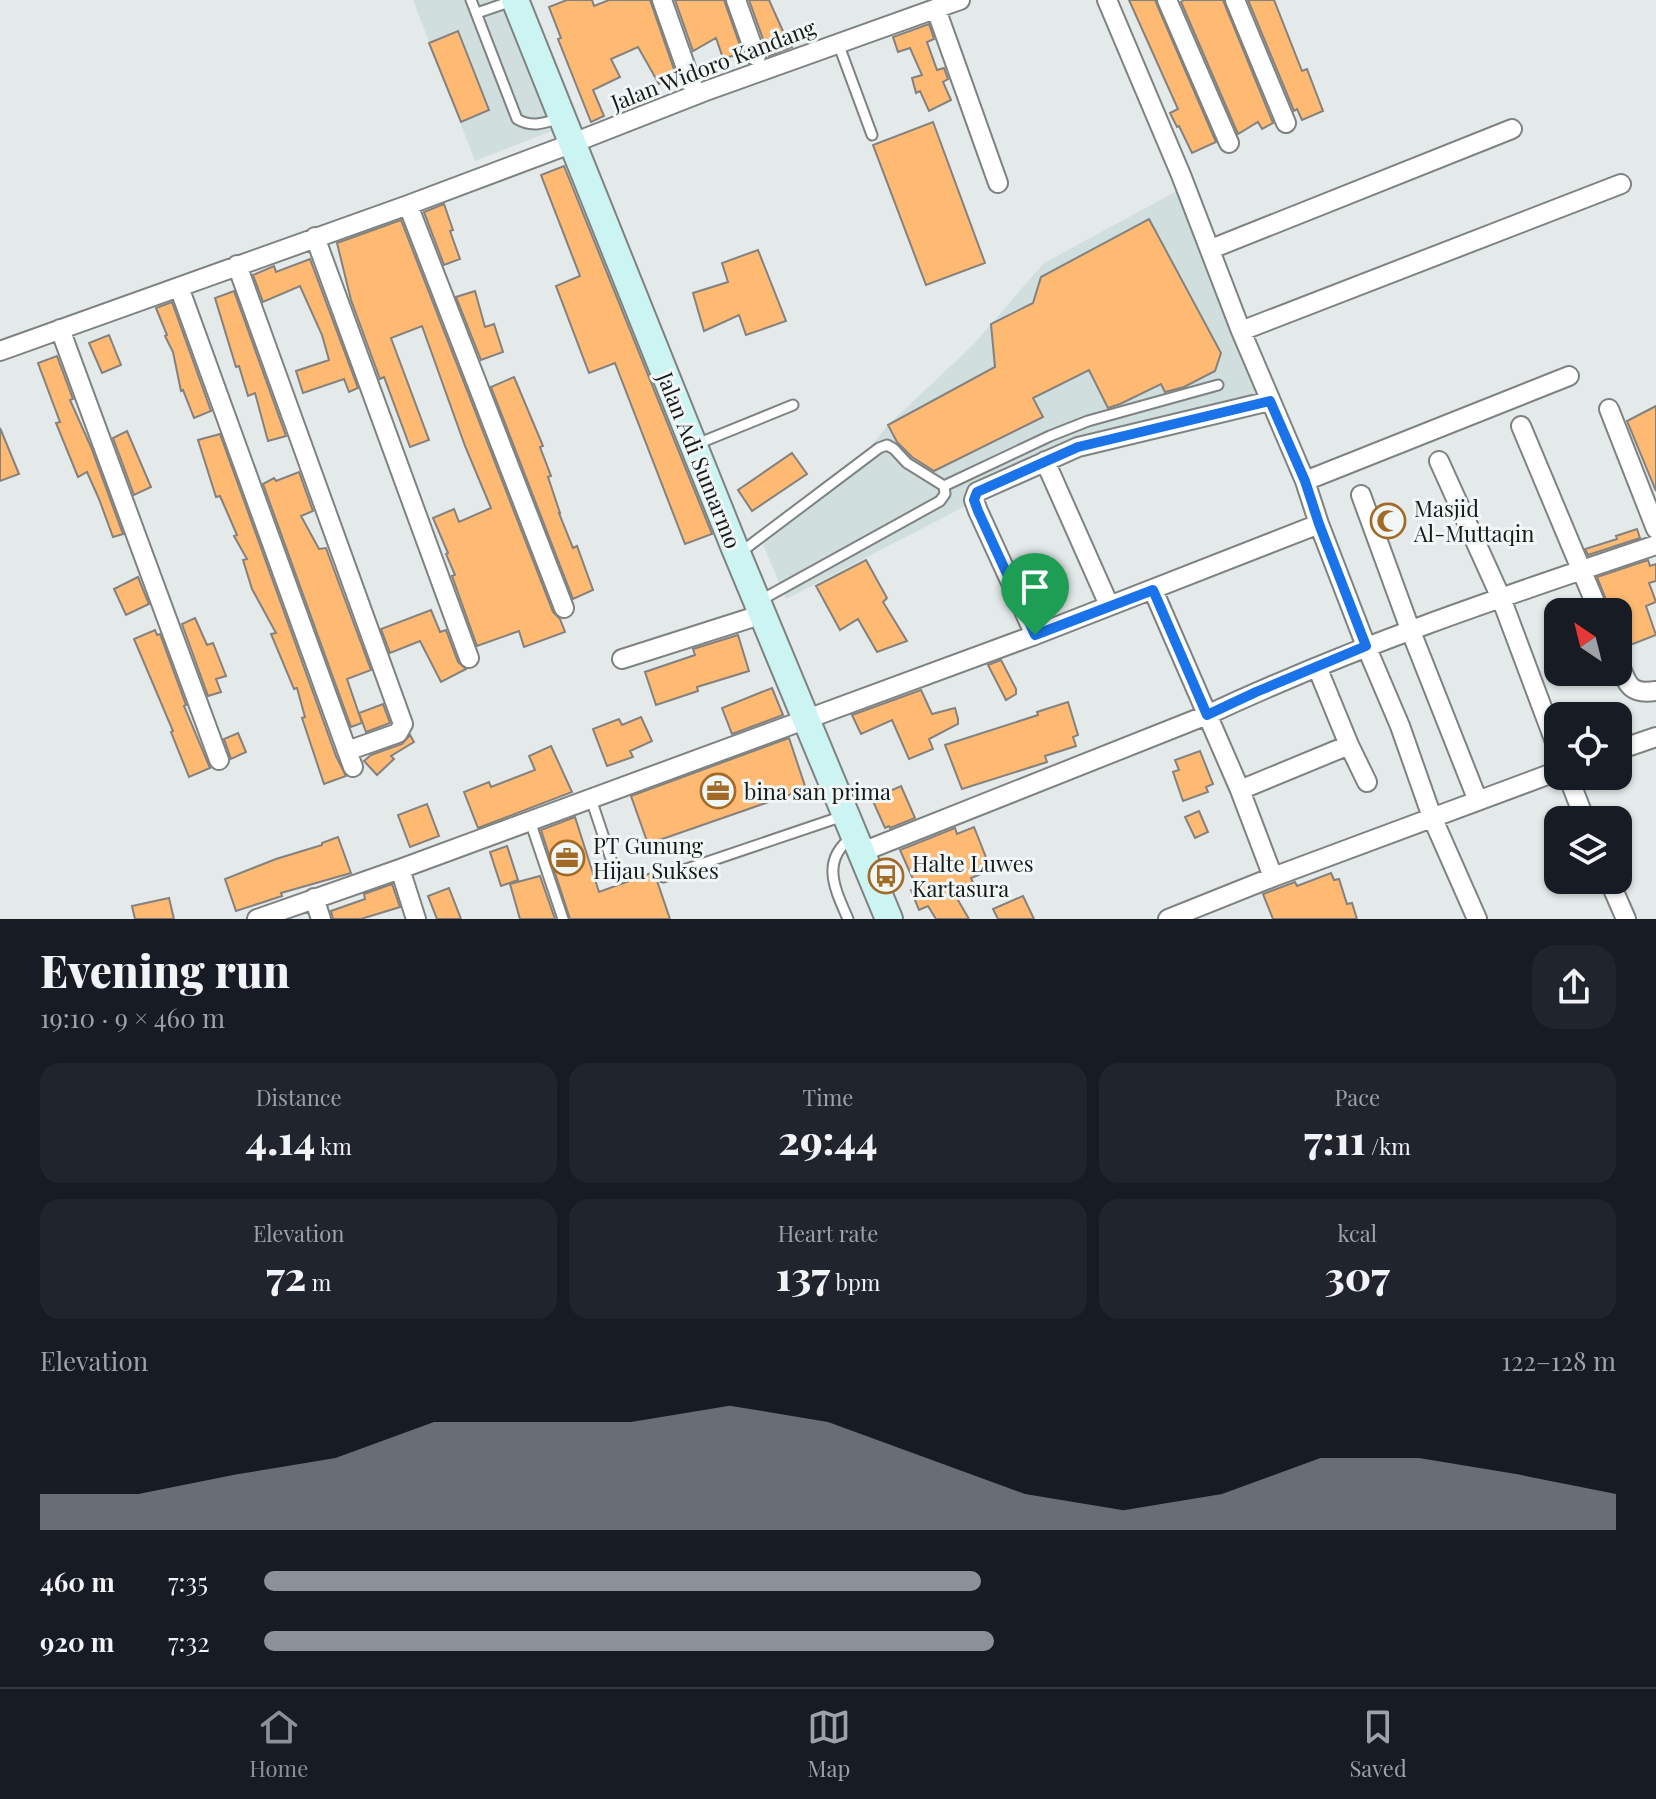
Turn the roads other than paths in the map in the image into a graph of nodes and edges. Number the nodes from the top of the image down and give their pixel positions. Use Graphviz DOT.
graph roads {
  1 [pos="471,0"];
  2 [pos="515,0"];
  3 [pos="662,0"];
  4 [pos="736,0"];
  5 [pos="960,0"];
  6 [pos="1107,0"];
  7 [pos="1167,0"];
  8 [pos="1235,0"];
  9 [pos="936,9"];
  10 [pos="477,13"];
  11 [pos="838,43"];
  12 [pos="756,56"];
  13 [pos="692,85"];
  14 [pos="562,117"];
  15 [pos="1286,123"];
  16 [pos="1512,129"];
  17 [pos="872,135"];
  18 [pos="573,143"];
  19 [pos="1229,143"];
  20 [pos="998,183"];
  21 [pos="1621,184"];
  22 [pos="408,205"];
  23 [pos="315,237"];
  24 [pos="1211,249"];
  25 [pos="237,265"];
  26 [pos="179,287"];
  27 [pos="60,329"];
  28 [pos="1241,331"];
  29 [pos="0,351"];
  30 [pos="1569,376"];
  31 [pos="1218,385"];
  32 [pos="1270,401"];
  33 [pos="793,405"];
  34 [pos="1609,409"];
  35 [pos="1521,426"];
  36 [pos="694,445"];
  37 [pos="1045,461"];
  38 [pos="1439,461"];
  39 [pos="1305,481"];
  40 [pos="944,486"];
  41 [pos="1361,495"];
  42 [pos="1319,524"];
  43 [pos="1656,529"];
  44 [pos="733,544"];
  45 [pos="1656,545"];
  46 [pos="1582,570"];
  47 [pos="1153,590"];
  48 [pos="1501,598"];
  49 [pos="1593,598"];
  50 [pos="1109,605"];
  51 [pos="564,608"];
  52 [pos="761,608"];
  53 [pos="1410,629"];
  54 [pos="1035,635"];
  55 [pos="1366,646"];
  56 [pos="469,658"];
  57 [pos="622,659"];
  58 [pos="1317,667"];
  59 [pos="1631,686"];
  60 [pos="1656,691"];
  61 [pos="1544,713"];
  62 [pos="1207,715"];
  63 [pos="807,720"];
  64 [pos="1656,737"];
  65 [pos="1349,745"];
  66 [pos="1632,745"];
  67 [pos="219,760"];
  68 [pos="1544,776"];
  69 [pos="1367,782"];
  70 [pos="1240,790"];
  71 [pos="591,799"];
  72 [pos="1478,801"];
  73 [pos="1432,817"];
  74 [pos="530,821"];
  75 [pos="854,834"];
  76 [pos="400,869"];
  77 [pos="616,874"];
  78 [pos="663,877"];
  79 [pos="1273,877"];
  80 [pos="1615,894"];
  81 [pos="314,898"];
  82 [pos="257,919"];
  83 [pos="321,919"];
  84 [pos="416,919"];
  85 [pos="563,919"];
  86 [pos="848,919"];
  87 [pos="889,919"];
  88 [pos="1168,919"];
  89 [pos="1477,919"];
  90 [pos="1626,919"];
  1 -- 10 [label="lane"];
  2 -- 10 [label="lane"];
  2 -- 14 [label="main road, Jalan Adi Sumarmo"];
  3 -- 13 [label="street"];
  4 -- 12 [label="street"];
  5 -- 9 [label="street, Jalan Widoro Kandang"];
  6 -- 24 [label="street"];
  7 -- 19 [label="street"];
  8 -- 15 [label="street"];
  9 -- 11 [label="street, Jalan Widoro Kandang"];
  9 -- 20 [label="street"];
  10 -- 14 [label="lane"];
  11 -- 17 [label="lane"];
  11 -- 18 [label="street, Jalan Widoro Kandang"];
  14 -- 18 [label="main road, Jalan Adi Sumarmo"];
  16 -- 24 [label="street"];
  18 -- 22 [label="street, Jalan Widoro Kandang"];
  18 -- 36 [label="main road, Jalan Adi Sumarmo"];
  21 -- 28 [label="street"];
  22 -- 23 [label="street, Jalan Widoro Kandang"];
  22 -- 51 [label="street"];
  23 -- 25 [label="street, Jalan Widoro Kandang"];
  23 -- 56 [label="street"];
  24 -- 28 [label="street"];
  25 -- 26 [label="street, Jalan Widoro Kandang"];
  25 -- 26 [label="street"];
  26 -- 27 [label="street, Jalan Widoro Kandang"];
  27 -- 29 [label="street, Jalan Widoro Kandang"];
  27 -- 67 [label="street"];
  28 -- 32 [label="street"];
  30 -- 39 [label="street"];
  31 -- 40 [label="lane"];
  32 -- 37 [label="street"];
  32 -- 39 [label="street"];
  33 -- 36 [label="lane"];
  34 -- 43 [label="street"];
  35 -- 46 [label="street"];
  36 -- 44 [label="main road, Jalan Adi Sumarmo"];
  37 -- 50 [label="street"];
  37 -- 54 [label="street"];
  38 -- 48 [label="street"];
  39 -- 42 [label="street"];
  40 -- 44 [label="lane"];
  40 -- 52 [label="lane"];
  41 -- 53 [label="street"];
  42 -- 47 [label="street"];
  42 -- 55 [label="street"];
  44 -- 52 [label="main road, Jalan Adi Sumarmo"];
  45 -- 46 [label="street"];
  46 -- 48 [label="street"];
  46 -- 49 [label="street"];
  47 -- 50 [label="street"];
  47 -- 62 [label="street"];
  48 -- 53 [label="street"];
  48 -- 61 [label="street"];
  50 -- 54 [label="street"];
  52 -- 57 [label="street"];
  52 -- 63 [label="main road, Jalan Adi Sumarmo"];
  53 -- 55 [label="street"];
  53 -- 72 [label="street"];
  54 -- 63 [label="street"];
  55 -- 58 [label="street"];
  55 -- 73 [label="street"];
  58 -- 62 [label="street"];
  58 -- 65 [label="street"];
  59 -- 60 [label="street"];
  62 -- 70 [label="street"];
  62 -- 75 [label="street"];
  63 -- 71 [label="street"];
  63 -- 75 [label="main road, Jalan Adi Sumarmo"];
  64 -- 66 [label="street"];
  65 -- 69 [label="street"];
  65 -- 70 [label="street"];
  68 -- 72 [label="street"];
  70 -- 79 [label="street"];
  71 -- 74 [label="street"];
  71 -- 77 [label="lane"];
  72 -- 73 [label="street"];
  73 -- 79 [label="street"];
  73 -- 89 [label="street"];
  74 -- 76 [label="street"];
  74 -- 85 [label="lane"];
  75 -- 78 [label="lane"];
  75 -- 86 [label="lane"];
  75 -- 87 [label="main road, Jalan Adi Sumarmo"];
  76 -- 81 [label="street"];
  76 -- 84 [label="street"];
  79 -- 88 [label="street"];
  80 -- 90 [label="street"];
  81 -- 82 [label="street"];
  81 -- 83 [label="street"];
}
